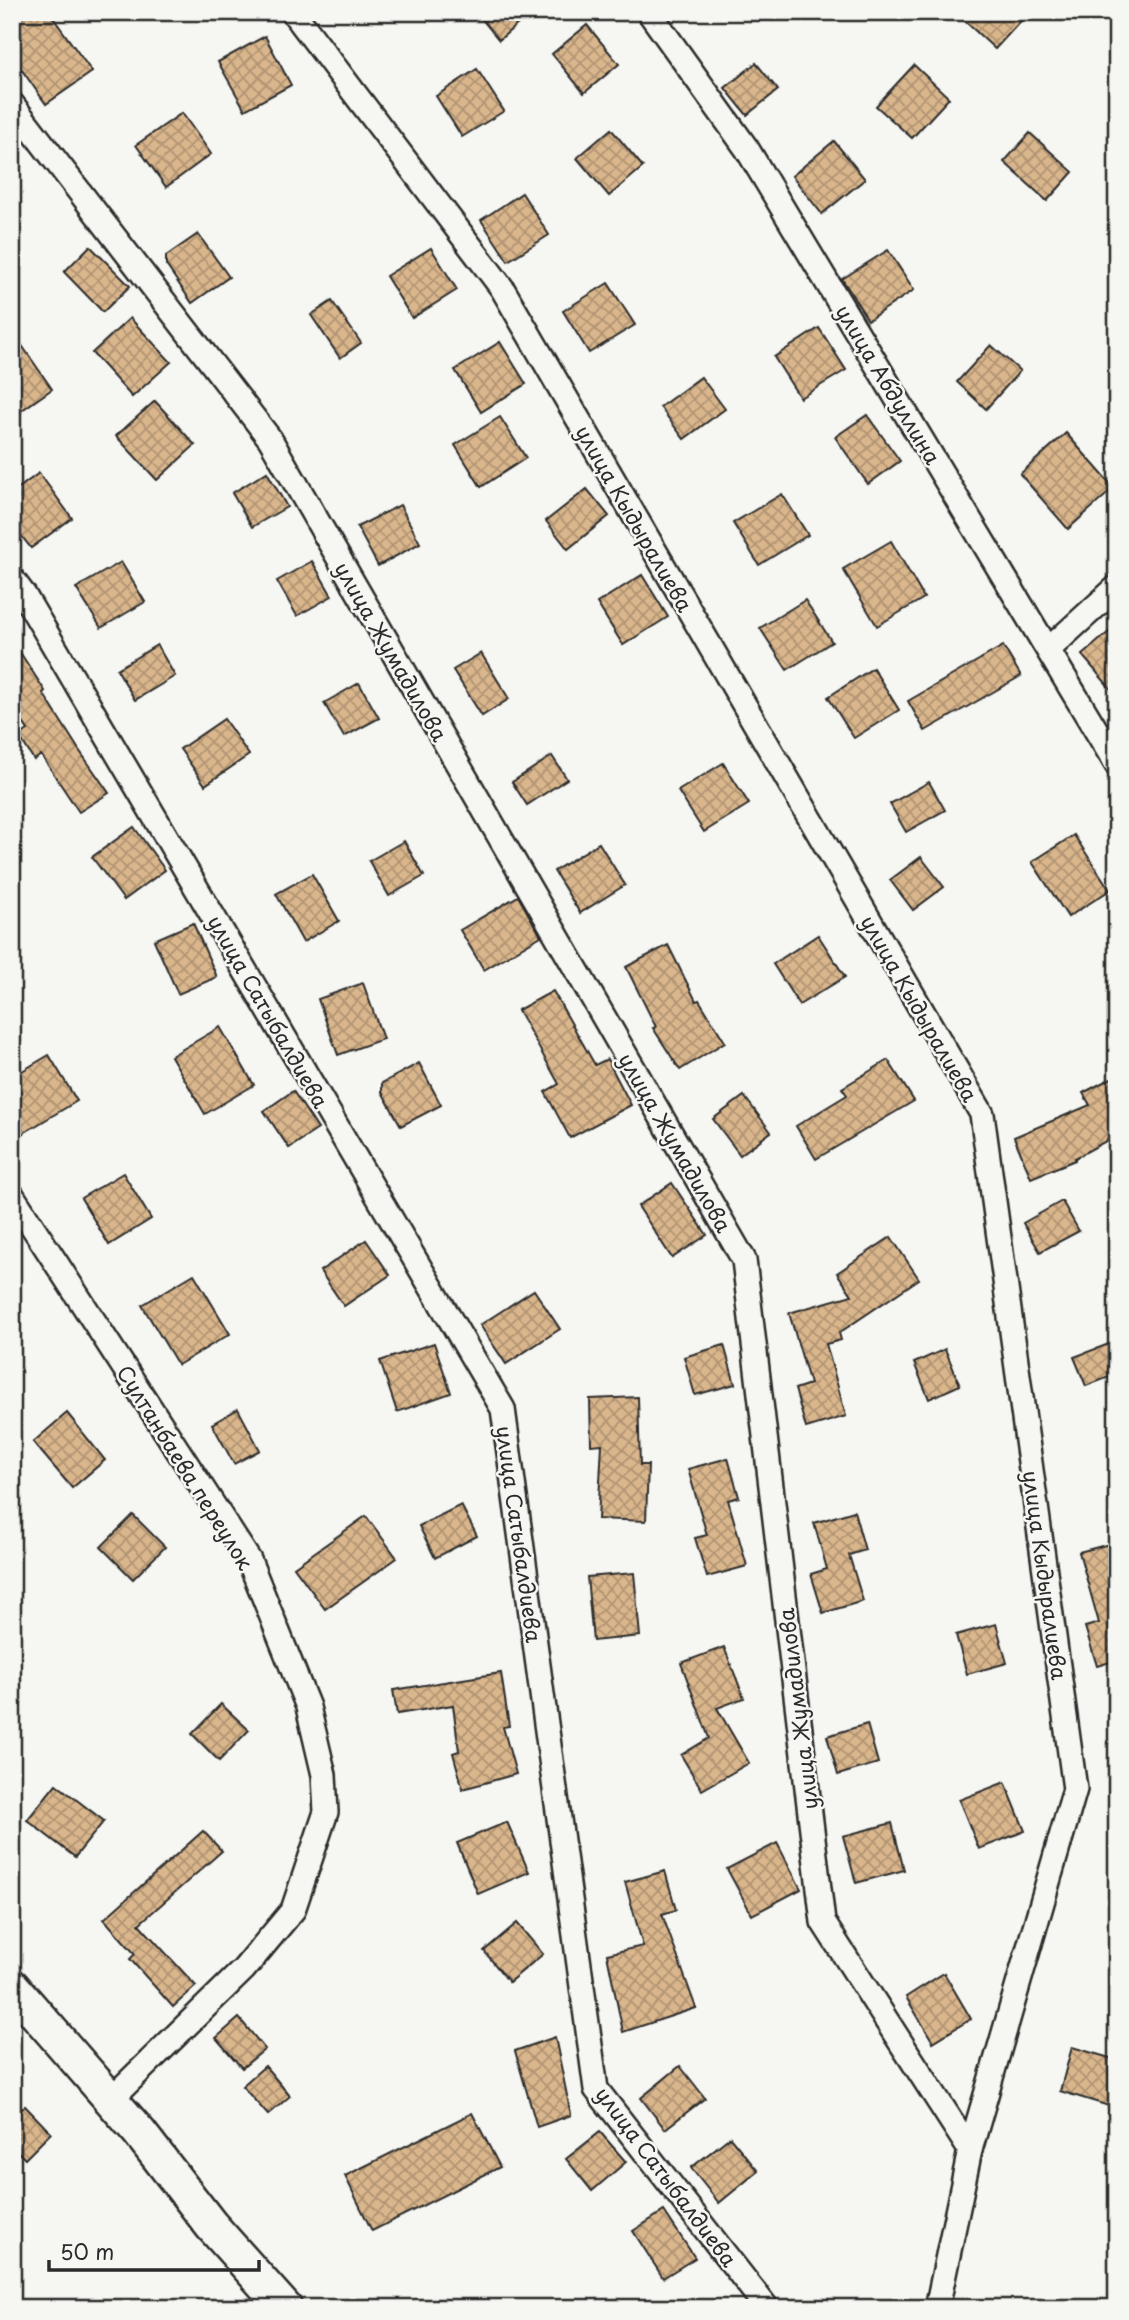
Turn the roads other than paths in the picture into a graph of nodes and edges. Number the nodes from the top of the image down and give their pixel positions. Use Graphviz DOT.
graph roads {
  1 [pos="293,12"];
  2 [pos="649,12"];
  3 [pos="12,104"];
  4 [pos="12,579"];
  5 [pos="1117,587"];
  6 [pos="1048,649"];
  7 [pos="1117,765"];
  8 [pos="12,1195"];
  9 [pos="12,1986"];
  10 [pos="111,2099"];
  11 [pos="970,2150"];
  12 [pos="285,2308"];
  13 [pos="767,2308"];
  14 [pos="937,2308"];
  1 -- 11 [label="street, улица Кыдыралиева"];
  2 -- 6 [label="street, улица Абдуллина"];
  3 -- 11 [label="street, улица Жумадилова"];
  4 -- 13 [label="street, улица Сатыбалдиева"];
  5 -- 6 [label="street"];
  6 -- 7 [label="street, улица Абдуллина"];
  8 -- 10 [label="street, Султанбаева переулок"];
  9 -- 10 [label="main road"];
  10 -- 12 [label="main road"];
  11 -- 14 [label="street"];
}
